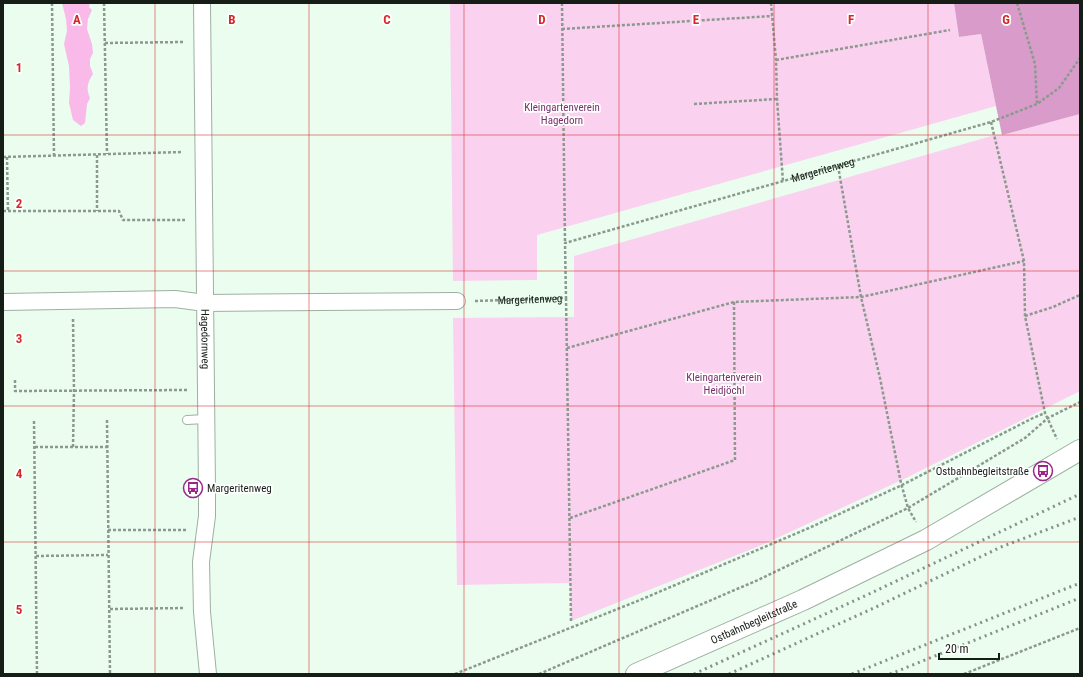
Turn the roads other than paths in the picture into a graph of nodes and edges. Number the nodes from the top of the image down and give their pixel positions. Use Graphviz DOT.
graph roads {
  1 [pos="202,3"];
  2 [pos="457,301"];
  3 [pos="3,302"];
  4 [pos="205,303"];
  5 [pos="206,419"];
  6 [pos="187,420"];
  7 [pos="1080,450"];
  8 [pos="208,674"];
  9 [pos="636,674"];
  1 -- 4 [label="street, Hagedornweg"];
  2 -- 4 [label="street"];
  3 -- 4 [label="street"];
  4 -- 5 [label="street, Hagedornweg"];
  5 -- 6 [label="lane"];
  5 -- 8 [label="street, Hagedornweg"];
  7 -- 9 [label="street, Ostbahnbegleitstraße"];
}
